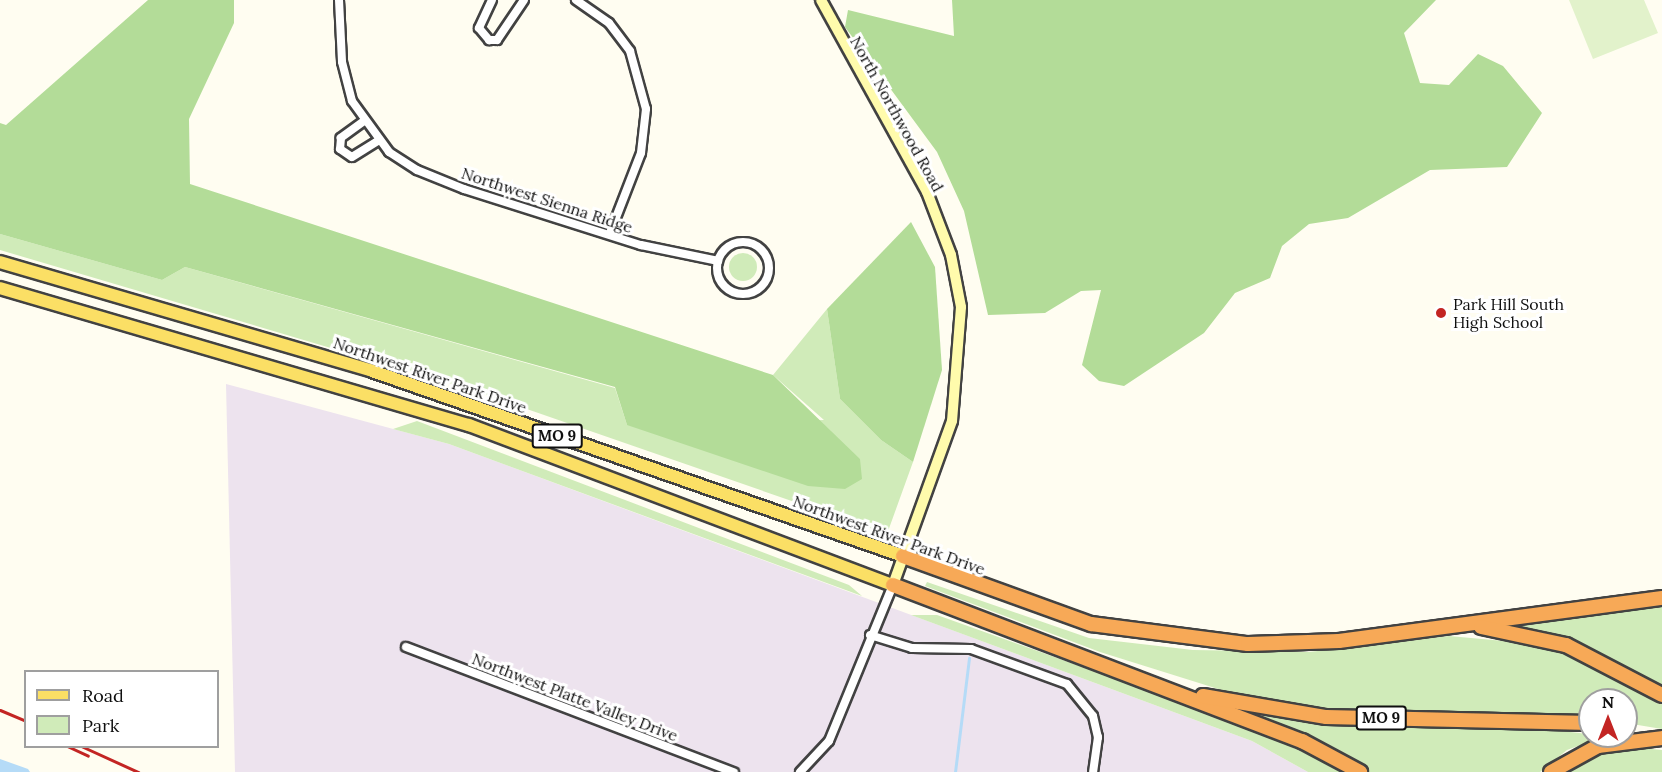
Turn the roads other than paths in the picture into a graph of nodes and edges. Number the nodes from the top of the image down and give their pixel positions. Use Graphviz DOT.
graph roads {
  1 [pos="339,0"];
  2 [pos="492,0"];
  3 [pos="525,0"];
  4 [pos="576,0"];
  5 [pos="820,0"];
  6 [pos="364,121"];
  7 [pos="379,140"];
  8 [pos="610,233"];
  9 [pos="718,261"];
  10 [pos="0,262"];
  11 [pos="0,288"];
  12 [pos="903,556"];
  13 [pos="892,585"];
  14 [pos="1662,589"];
  15 [pos="1662,598"];
  16 [pos="1595,604"];
  17 [pos="1444,627"];
  18 [pos="870,635"];
  19 [pos="406,647"];
  20 [pos="1175,692"];
  21 [pos="1662,695"];
  22 [pos="1578,723"];
  23 [pos="1638,733"];
  24 [pos="1662,738"];
  25 [pos="734,772"];
  26 [pos="800,772"];
  27 [pos="1093,772"];
  28 [pos="1360,772"];
  29 [pos="1551,772"];
  1 -- 6 [label="street, Northwest Sienna Ridge"];
  2 -- 3 [label="street"];
  4 -- 8 [label="street"];
  5 -- 12 [label="street, North Northwood Road"];
  6 -- 7 [label="street, Northwest Sienna Ridge"];
  6 -- 7 [label="street"];
  7 -- 8 [label="street, Northwest Sienna Ridge"];
  8 -- 9 [label="street, Northwest Sienna Ridge"];
  9 -- 9 [label="street"];
  10 -- 12 [label="main road, Northwest River Park Drive / MO 9"];
  11 -- 13 [label="main road, Northwest River Park Drive / MO 9"];
  12 -- 13 [label="street, North Northwood Road"];
  12 -- 17 [label="highway, Northwest River Park Drive / MO 9"];
  13 -- 18 [label="street"];
  13 -- 20 [label="highway, Northwest River Park Drive / MO 9"];
  14 -- 16 [label="highway"];
  15 -- 16 [label="highway, MO 9"];
  16 -- 17 [label="highway, MO 9"];
  17 -- 21 [label="highway"];
  18 -- 26 [label="street"];
  18 -- 27 [label="street"];
  19 -- 25 [label="street, Northwest Platte Valley Drive"];
  20 -- 22 [label="highway, MO 9"];
  20 -- 28 [label="highway"];
  23 -- 24 [label="highway"];
  24 -- 29 [label="highway"];
}
